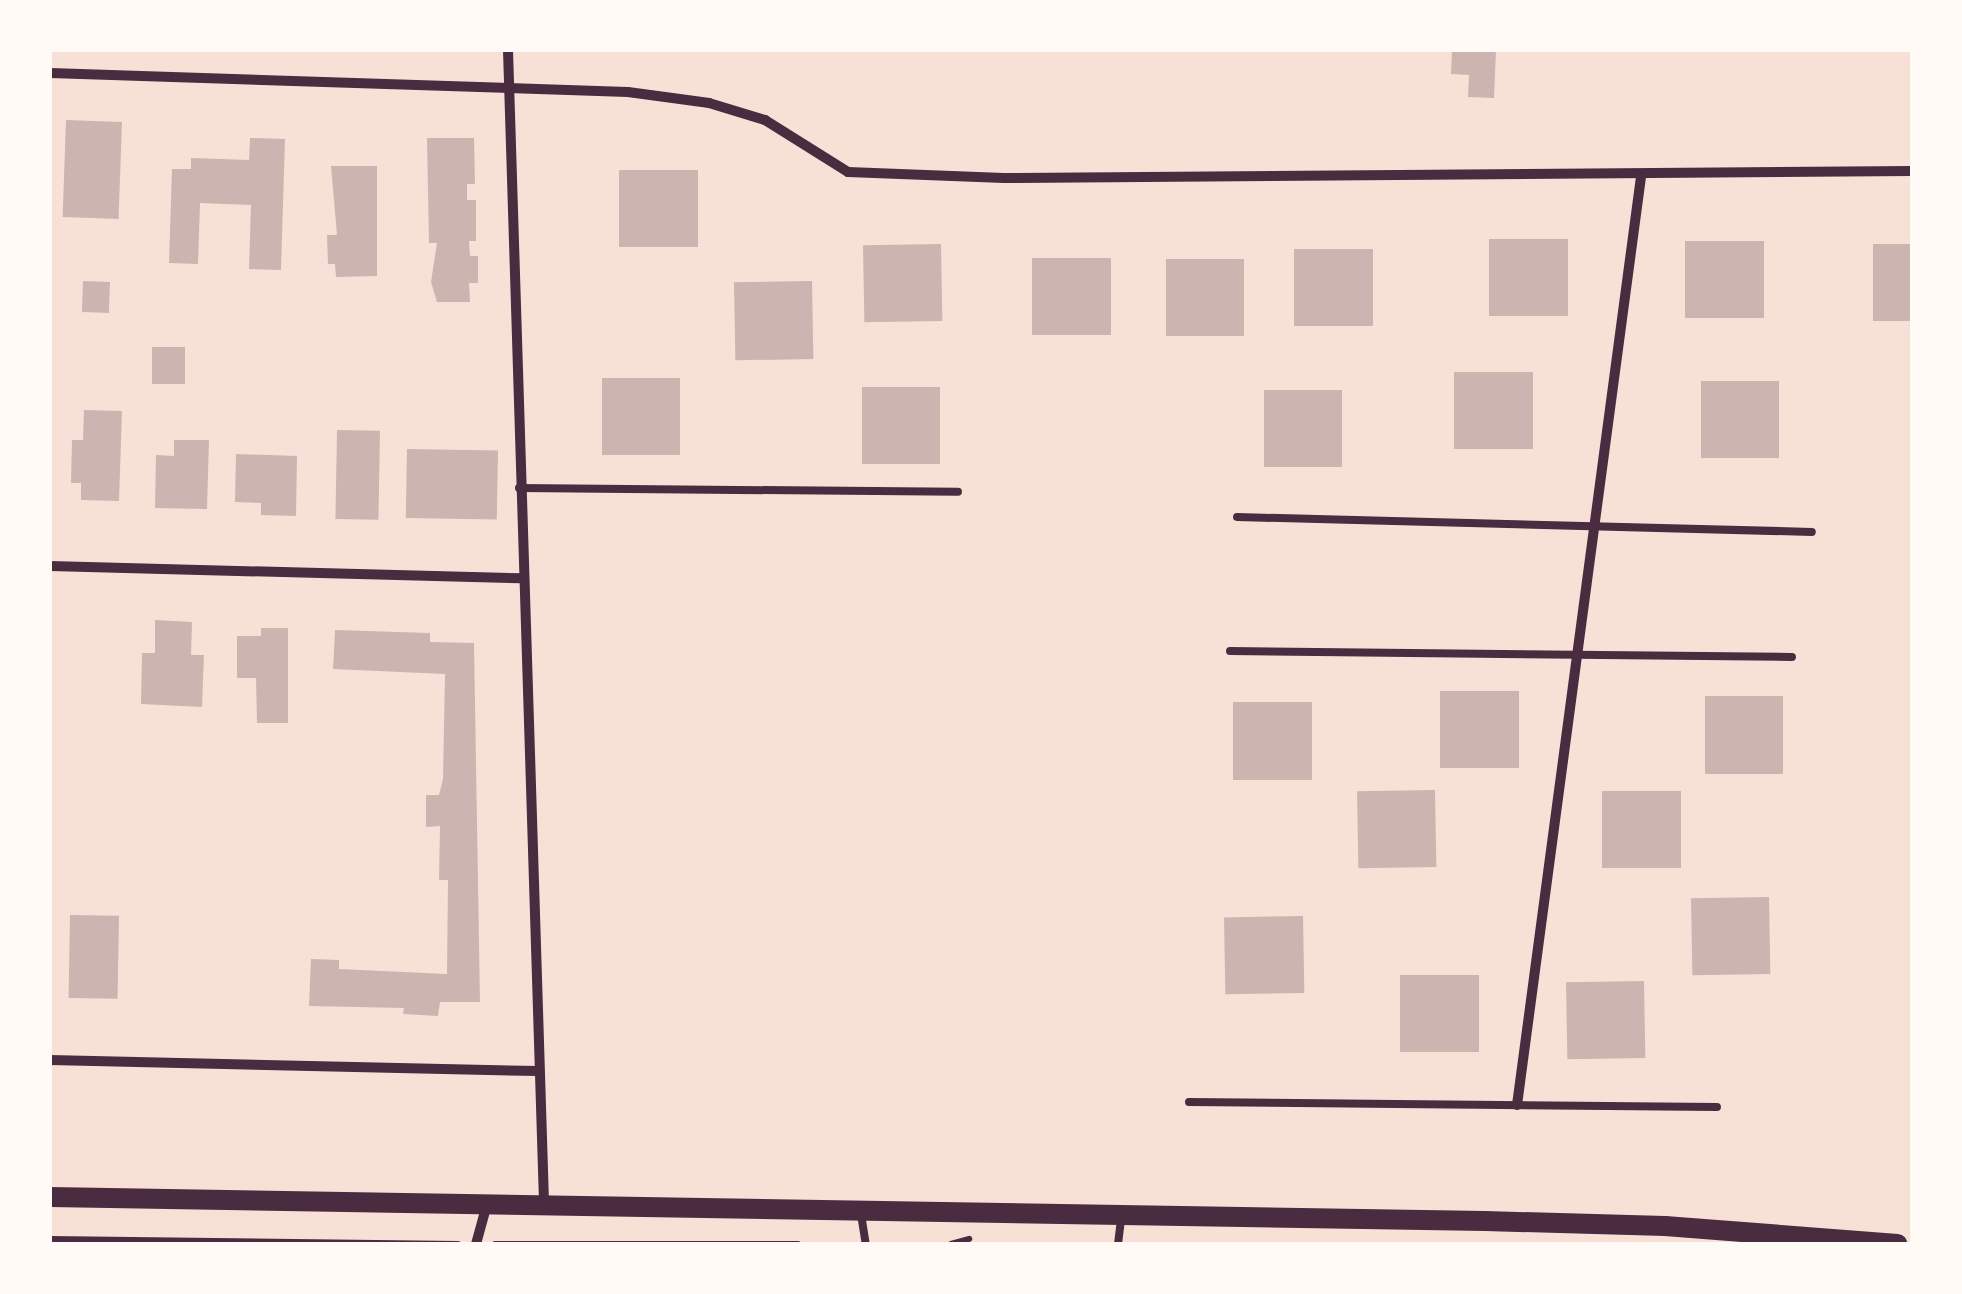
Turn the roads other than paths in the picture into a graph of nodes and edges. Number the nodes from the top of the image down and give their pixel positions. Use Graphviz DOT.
graph roads {
  1 [pos="508,50"];
  2 [pos="50,72"];
  3 [pos="509,84"];
  4 [pos="1912,172"];
  5 [pos="1642,178"];
  6 [pos="519,488"];
  7 [pos="958,492"];
  8 [pos="1237,517"];
  9 [pos="1599,526"];
  10 [pos="1812,532"];
  11 [pos="50,566"];
  12 [pos="521,578"];
  13 [pos="1230,650"];
  14 [pos="1581,656"];
  15 [pos="1792,657"];
  16 [pos="50,1060"];
  17 [pos="540,1071"];
  18 [pos="1189,1102"];
  19 [pos="1516,1106"];
  20 [pos="1717,1107"];
  21 [pos="50,1198"];
  22 [pos="486,1204"];
  23 [pos="544,1205"];
  24 [pos="860,1210"];
  25 [pos="1121,1215"];
  26 [pos="476,1244"];
  27 [pos="866,1244"];
  28 [pos="1118,1244"];
  29 [pos="1897,1244"];
  1 -- 3 [label="street"];
  2 -- 3 [label="street"];
  3 -- 5 [label="street"];
  3 -- 6 [label="street"];
  4 -- 5 [label="street"];
  5 -- 9 [label="street"];
  6 -- 7 [label="lane"];
  6 -- 12 [label="street"];
  8 -- 9 [label="lane"];
  9 -- 10 [label="lane"];
  9 -- 14 [label="street"];
  11 -- 12 [label="street"];
  12 -- 17 [label="street"];
  13 -- 14 [label="lane"];
  14 -- 15 [label="lane"];
  14 -- 19 [label="street"];
  16 -- 17 [label="street"];
  17 -- 23 [label="street"];
  18 -- 19 [label="lane"];
  19 -- 20 [label="lane"];
  21 -- 22 [label="main road"];
  22 -- 23 [label="main road"];
  22 -- 26 [label="street"];
  23 -- 24 [label="main road"];
  24 -- 25 [label="main road"];
  24 -- 27 [label="lane"];
  25 -- 28 [label="lane"];
  25 -- 29 [label="main road"];
}
